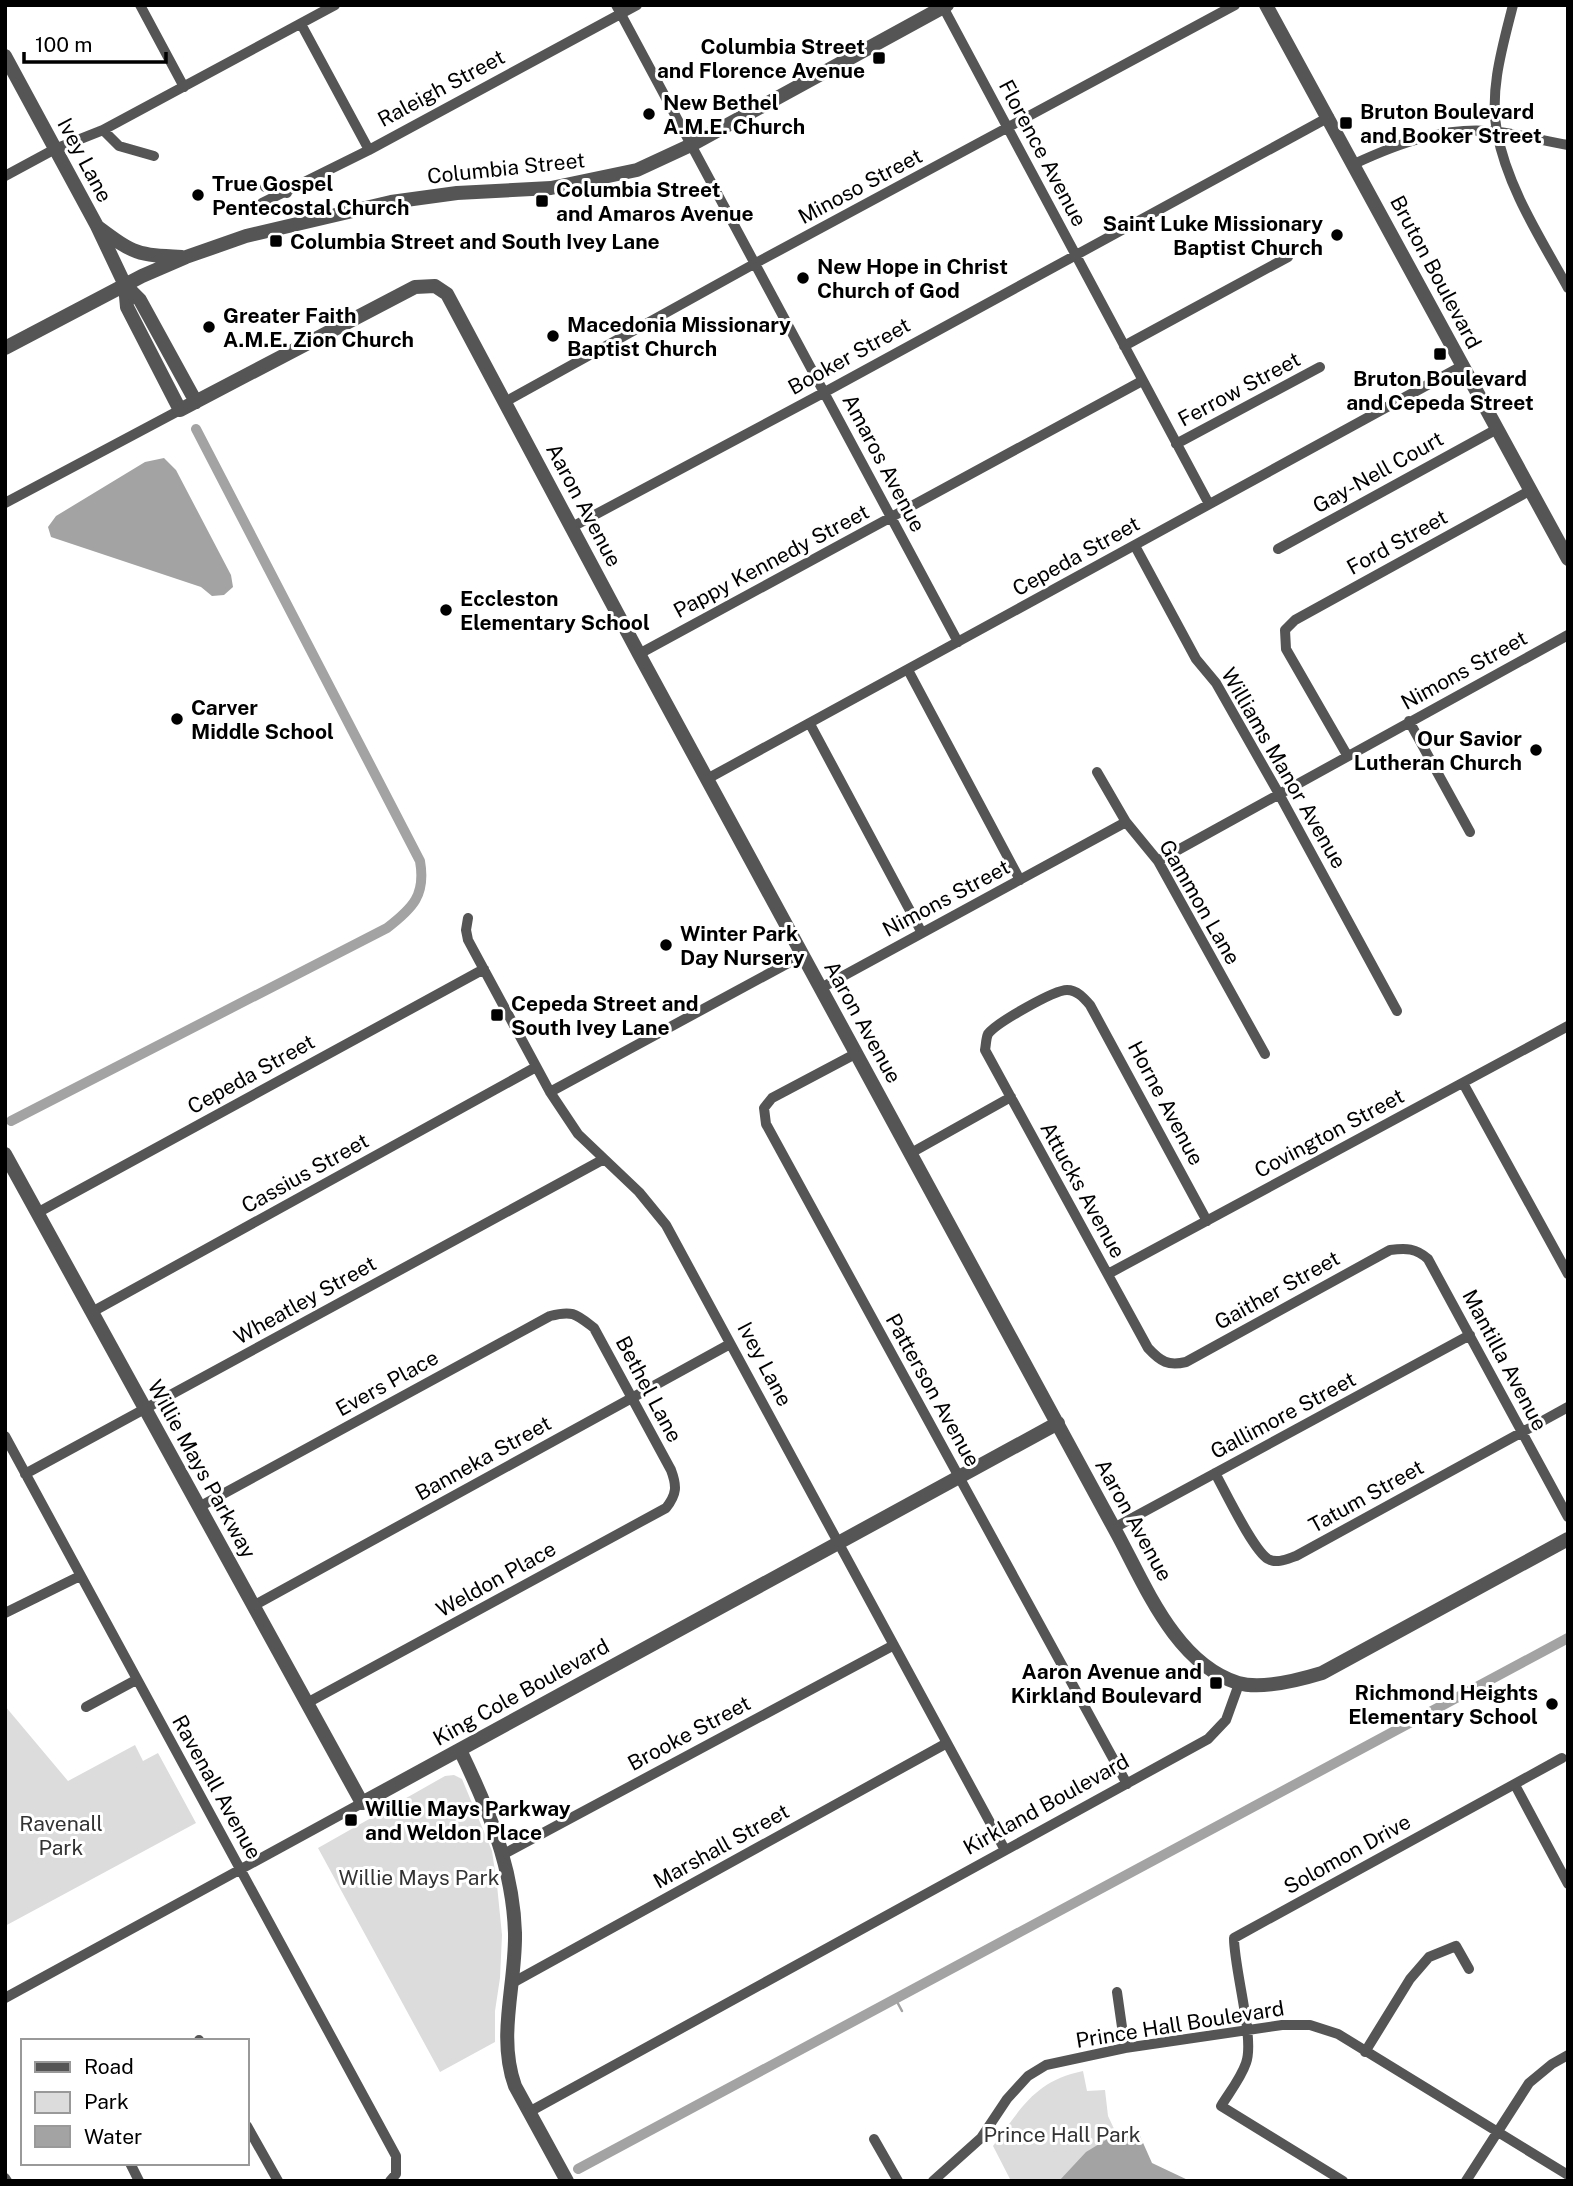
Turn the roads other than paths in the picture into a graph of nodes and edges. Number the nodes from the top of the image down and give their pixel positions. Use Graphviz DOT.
graph roads {
  1 [pos="140,5"];
  2 [pos="335,5"];
  3 [pos="638,5"];
  4 [pos="1235,5"];
  5 [pos="1266,5"];
  6 [pos="1513,5"];
  7 [pos="944,6"];
  8 [pos="618,10"];
  9 [pos="301,24"];
  10 [pos="5,56"];
  11 [pos="184,87"];
  12 [pos="1328,117"];
  13 [pos="1008,129"];
  14 [pos="103,130"];
  15 [pos="1496,131"];
  16 [pos="691,145"];
  17 [pos="1568,145"];
  18 [pos="55,149"];
  19 [pos="369,150"];
  20 [pos="154,156"];
  21 [pos="1354,164"];
  22 [pos="5,176"];
  23 [pos="265,187"];
  24 [pos="287,193"];
  25 [pos="262,203"];
  26 [pos="97,226"];
  27 [pos="1076,254"];
  28 [pos="186,257"];
  29 [pos="1288,257"];
  30 [pos="754,264"];
  31 [pos="125,285"];
  32 [pos="1568,288"];
  33 [pos="1124,346"];
  34 [pos="5,348"];
  35 [pos="1462,366"];
  36 [pos="1320,367"];
  37 [pos="1142,381"];
  38 [pos="825,392"];
  39 [pos="196,402"];
  40 [pos="505,402"];
  41 [pos="180,410"];
  42 [pos="1497,429"];
  43 [pos="1176,444"];
  44 [pos="1531,490"];
  45 [pos="5,503"];
  46 [pos="1209,505"];
  47 [pos="891,518"];
  48 [pos="572,527"];
  49 [pos="1135,546"];
  50 [pos="1278,549"];
  51 [pos="1568,559"];
  52 [pos="1568,635"];
  53 [pos="958,642"];
  54 [pos="639,654"];
  55 [pos="908,670"];
  56 [pos="1409,721"];
  57 [pos="810,724"];
  58 [pos="1347,755"];
  59 [pos="1097,772"];
  60 [pos="707,779"];
  61 [pos="1279,794"];
  62 [pos="1126,822"];
  63 [pos="1470,831"];
  64 [pos="1158,861"];
  65 [pos="1020,880"];
  66 [pos="467,918"];
  67 [pos="922,933"];
  68 [pos="803,955"];
  69 [pos="484,969"];
  70 [pos="821,988"];
  71 [pos="1090,1005"];
  72 [pos="1397,1011"];
  73 [pos="1568,1026"];
  74 [pos="857,1053"];
  75 [pos="1265,1054"];
  76 [pos="536,1067"];
  77 [pos="1463,1083"];
  78 [pos="550,1092"];
  79 [pos="1011,1097"];
  80 [pos="911,1153"];
  81 [pos="5,1154"];
  82 [pos="604,1159"];
  83 [pos="37,1213"];
  84 [pos="1207,1221"];
  85 [pos="1428,1259"];
  86 [pos="1108,1274"];
  87 [pos="1568,1274"];
  88 [pos="92,1312"];
  89 [pos="594,1328"];
  90 [pos="1470,1335"];
  91 [pos="730,1344"];
  92 [pos="1148,1348"];
  93 [pos="632,1398"];
  94 [pos="1568,1407"];
  95 [pos="145,1409"];
  96 [pos="1058,1423"];
  97 [pos="1522,1433"];
  98 [pos="5,1436"];
  99 [pos="671,1470"];
  100 [pos="25,1474"];
  101 [pos="1215,1474"];
  102 [pos="959,1477"];
  103 [pos="199,1507"];
  104 [pos="1568,1517"];
  105 [pos="1114,1528"];
  106 [pos="1568,1539"];
  107 [pos="838,1543"];
  108 [pos="80,1576"];
  109 [pos="253,1605"];
  110 [pos="5,1613"];
  111 [pos="894,1645"];
  112 [pos="136,1680"];
  113 [pos="1239,1684"];
  114 [pos="307,1703"];
  115 [pos="86,1707"];
  116 [pos="947,1743"];
  117 [pos="460,1750"];
  118 [pos="1562,1758"];
  119 [pos="1127,1784"];
  120 [pos="1515,1785"];
  121 [pos="362,1803"];
  122 [pos="1005,1850"];
  123 [pos="502,1855"];
  124 [pos="241,1869"];
  125 [pos="1568,1884"];
  126 [pos="1469,1969"];
  127 [pos="513,1982"];
  128 [pos="1117,1992"];
  129 [pos="5,1998"];
  130 [pos="1247,2032"];
  131 [pos="1125,2048"];
  132 [pos="1365,2052"];
  133 [pos="1568,2055"];
  134 [pos="529,2112"];
  135 [pos="248,2128"];
  136 [pos="1496,2132"];
  137 [pos="874,2138"];
  138 [pos="131,2165"];
  139 [pos="1568,2175"];
  140 [pos="139,2181"];
  141 [pos="278,2181"];
  142 [pos="390,2181"];
  143 [pos="567,2181"];
  144 [pos="898,2181"];
  145 [pos="933,2181"];
  146 [pos="1343,2181"];
  147 [pos="1466,2181"];
  1 -- 11 [label="street"];
  2 -- 9 [label="street"];
  3 -- 8 [label="street, Raleigh Street"];
  4 -- 13 [label="street, Minoso Street"];
  5 -- 12 [label="street, Bruton Boulevard"];
  6 -- 15 [label="street"];
  7 -- 13 [label="street, Florence Avenue"];
  7 -- 16 [label="street, Columbia Street"];
  8 -- 16 [label="street, Amaros Avenue"];
  8 -- 19 [label="street, Raleigh Street"];
  9 -- 11 [label="street"];
  9 -- 19 [label="street"];
  10 -- 18 [label="street, Ivey Lane"];
  11 -- 14 [label="street"];
  12 -- 21 [label="street, Bruton Boulevard"];
  12 -- 27 [label="street, Booker Street"];
  13 -- 27 [label="street, Florence Avenue"];
  13 -- 30 [label="street, Minoso Street"];
  14 -- 18 [label="street"];
  14 -- 20 [label="street"];
  15 -- 17 [label="street"];
  15 -- 21 [label="street"];
  15 -- 32 [label="street"];
  16 -- 28 [label="street, Columbia Street"];
  16 -- 30 [label="street, Amaros Avenue"];
  18 -- 22 [label="street"];
  18 -- 26 [label="street, Ivey Lane"];
  19 -- 24 [label="street, Raleigh Street"];
  21 -- 35 [label="street, Bruton Boulevard"];
  23 -- 24 [label="street"];
  24 -- 25 [label="street, Raleigh Street"];
  26 -- 28 [label="street"];
  26 -- 31 [label="street, Ivey Lane"];
  27 -- 33 [label="street, Florence Avenue"];
  27 -- 38 [label="street, Booker Street"];
  28 -- 31 [label="street, Columbia Street"];
  29 -- 33 [label="street"];
  30 -- 38 [label="street, Amaros Avenue"];
  30 -- 40 [label="street, Minoso Street"];
  31 -- 34 [label="street"];
  31 -- 39 [label="street, Ivey Lane"];
  31 -- 41 [label="street, Ivey Lane"];
  33 -- 37 [label="street, Florence Avenue"];
  35 -- 42 [label="street, Bruton Boulevard"];
  35 -- 46 [label="street, Cepeda Street"];
  36 -- 43 [label="street, Ferrow Street"];
  37 -- 43 [label="street, Florence Avenue"];
  37 -- 47 [label="street, Pappy Kennedy Street"];
  38 -- 47 [label="street, Amaros Avenue"];
  38 -- 48 [label="street, Booker Street"];
  39 -- 40 [label="street, Aaron Avenue"];
  39 -- 41 [label="street"];
  40 -- 48 [label="street, Aaron Avenue"];
  41 -- 45 [label="street"];
  42 -- 44 [label="street, Bruton Boulevard"];
  42 -- 50 [label="street, Gay-Nell Court"];
  43 -- 46 [label="street, Florence Avenue"];
  44 -- 51 [label="street, Bruton Boulevard"];
  44 -- 58 [label="street, Ford Street"];
  46 -- 49 [label="street, Cepeda Street"];
  47 -- 53 [label="street, Amaros Avenue"];
  47 -- 54 [label="street, Pappy Kennedy Street"];
  48 -- 54 [label="street, Aaron Avenue"];
  49 -- 53 [label="street, Cepeda Street"];
  49 -- 61 [label="street, Williams Manor Avenue"];
  52 -- 56 [label="street, Nimons Street"];
  53 -- 55 [label="street, Cepeda Street"];
  54 -- 60 [label="street, Aaron Avenue"];
  55 -- 57 [label="street, Cepeda Street"];
  55 -- 65 [label="street"];
  56 -- 58 [label="street, Nimons Street"];
  56 -- 63 [label="street"];
  57 -- 60 [label="street, Cepeda Street"];
  57 -- 67 [label="street"];
  58 -- 61 [label="street, Nimons Street"];
  59 -- 62 [label="street, Gammon Lane"];
  60 -- 68 [label="street, Aaron Avenue"];
  61 -- 64 [label="street, Nimons Street"];
  61 -- 72 [label="street, Williams Manor Avenue"];
  62 -- 64 [label="street, Gammon Lane"];
  62 -- 65 [label="street, Nimons Street"];
  64 -- 75 [label="street, Gammon Lane"];
  65 -- 67 [label="street, Nimons Street"];
  66 -- 69 [label="street, Ivey Lane"];
  67 -- 70 [label="street, Nimons Street"];
  68 -- 70 [label="street, Aaron Avenue"];
  68 -- 78 [label="street"];
  69 -- 76 [label="street, Ivey Lane"];
  69 -- 83 [label="street, Cepeda Street"];
  70 -- 74 [label="street, Aaron Avenue"];
  71 -- 79 [label="street, Attucks Avenue"];
  71 -- 84 [label="street, Horne Avenue"];
  73 -- 77 [label="street, Covington Street"];
  74 -- 80 [label="street, Aaron Avenue"];
  74 -- 102 [label="street, Patterson Avenue"];
  76 -- 78 [label="street, Ivey Lane"];
  76 -- 88 [label="street, Cassius Street"];
  77 -- 84 [label="street, Covington Street"];
  77 -- 87 [label="street"];
  78 -- 82 [label="street, Ivey Lane"];
  79 -- 80 [label="street"];
  79 -- 86 [label="street, Attucks Avenue"];
  80 -- 96 [label="street, Aaron Avenue"];
  81 -- 83 [label="street, Willie Mays Parkway"];
  82 -- 91 [label="street, Ivey Lane"];
  82 -- 95 [label="street, Wheatley Street"];
  83 -- 88 [label="street, Willie Mays Parkway"];
  84 -- 86 [label="street, Covington Street"];
  85 -- 90 [label="street, Mantilla Avenue"];
  85 -- 92 [label="street, Gaither Street"];
  86 -- 92 [label="street, Attucks Avenue"];
  88 -- 95 [label="street, Willie Mays Parkway"];
  89 -- 93 [label="street, Bethel Lane"];
  89 -- 103 [label="street, Evers Place"];
  90 -- 97 [label="street, Mantilla Avenue"];
  90 -- 101 [label="street, Gallimore Street"];
  91 -- 93 [label="street, Banneka Street"];
  91 -- 107 [label="street, Ivey Lane"];
  93 -- 99 [label="street, Bethel Lane"];
  93 -- 109 [label="street, Banneka Street"];
  94 -- 97 [label="street, Tatum Street"];
  95 -- 100 [label="street, Wheatley Street"];
  95 -- 103 [label="street, Willie Mays Parkway"];
  96 -- 102 [label="street, King Cole Boulevard"];
  96 -- 105 [label="street, Aaron Avenue"];
  97 -- 101 [label="street, Tatum Street"];
  97 -- 104 [label="street, Mantilla Avenue"];
  98 -- 100 [label="street, Ravenall Avenue"];
  99 -- 114 [label="street, Weldon Place"];
  100 -- 108 [label="street, Ravenall Avenue"];
  101 -- 105 [label="street, Gallimore Street"];
  102 -- 107 [label="street, King Cole Boulevard"];
  102 -- 119 [label="street, Patterson Avenue"];
  103 -- 109 [label="street, Willie Mays Parkway"];
  105 -- 113 [label="street, Aaron Avenue"];
  106 -- 113 [label="street"];
  107 -- 111 [label="street, Ivey Lane"];
  107 -- 117 [label="street, King Cole Boulevard"];
  108 -- 110 [label="street"];
  108 -- 112 [label="street, Ravenall Avenue"];
  109 -- 114 [label="street, Willie Mays Parkway"];
  111 -- 116 [label="street, Ivey Lane"];
  111 -- 123 [label="street, Brooke Street"];
  112 -- 115 [label="street"];
  112 -- 124 [label="street, Ravenall Avenue"];
  113 -- 119 [label="street, Kirkland Boulevard"];
  114 -- 121 [label="street, Willie Mays Parkway"];
  116 -- 122 [label="street, Ivey Lane"];
  116 -- 127 [label="street, Marshall Street"];
  117 -- 121 [label="street, King Cole Boulevard"];
  117 -- 123 [label="street"];
  118 -- 120 [label="street, Solomon Drive"];
  119 -- 122 [label="street, Kirkland Boulevard"];
  120 -- 125 [label="street"];
  120 -- 130 [label="street, Solomon Drive"];
  121 -- 124 [label="street, King Cole Boulevard"];
  122 -- 134 [label="street, Kirkland Boulevard"];
  123 -- 127 [label="street"];
  124 -- 129 [label="street, King Cole Boulevard"];
  124 -- 142 [label="street, Ravenall Avenue"];
  126 -- 132 [label="street"];
  127 -- 134 [label="street"];
  128 -- 131 [label="street"];
  130 -- 131 [label="street, Prince Hall Boulevard"];
  130 -- 132 [label="street, Prince Hall Boulevard"];
  130 -- 146 [label="street"];
  131 -- 145 [label="street, Prince Hall Boulevard"];
  132 -- 136 [label="street, Prince Hall Boulevard"];
  133 -- 136 [label="street"];
  134 -- 143 [label="street"];
  135 -- 141 [label="street"];
  136 -- 139 [label="street, Prince Hall Boulevard"];
  136 -- 147 [label="street"];
  137 -- 144 [label="street"];
  138 -- 140 [label="street"];
}
